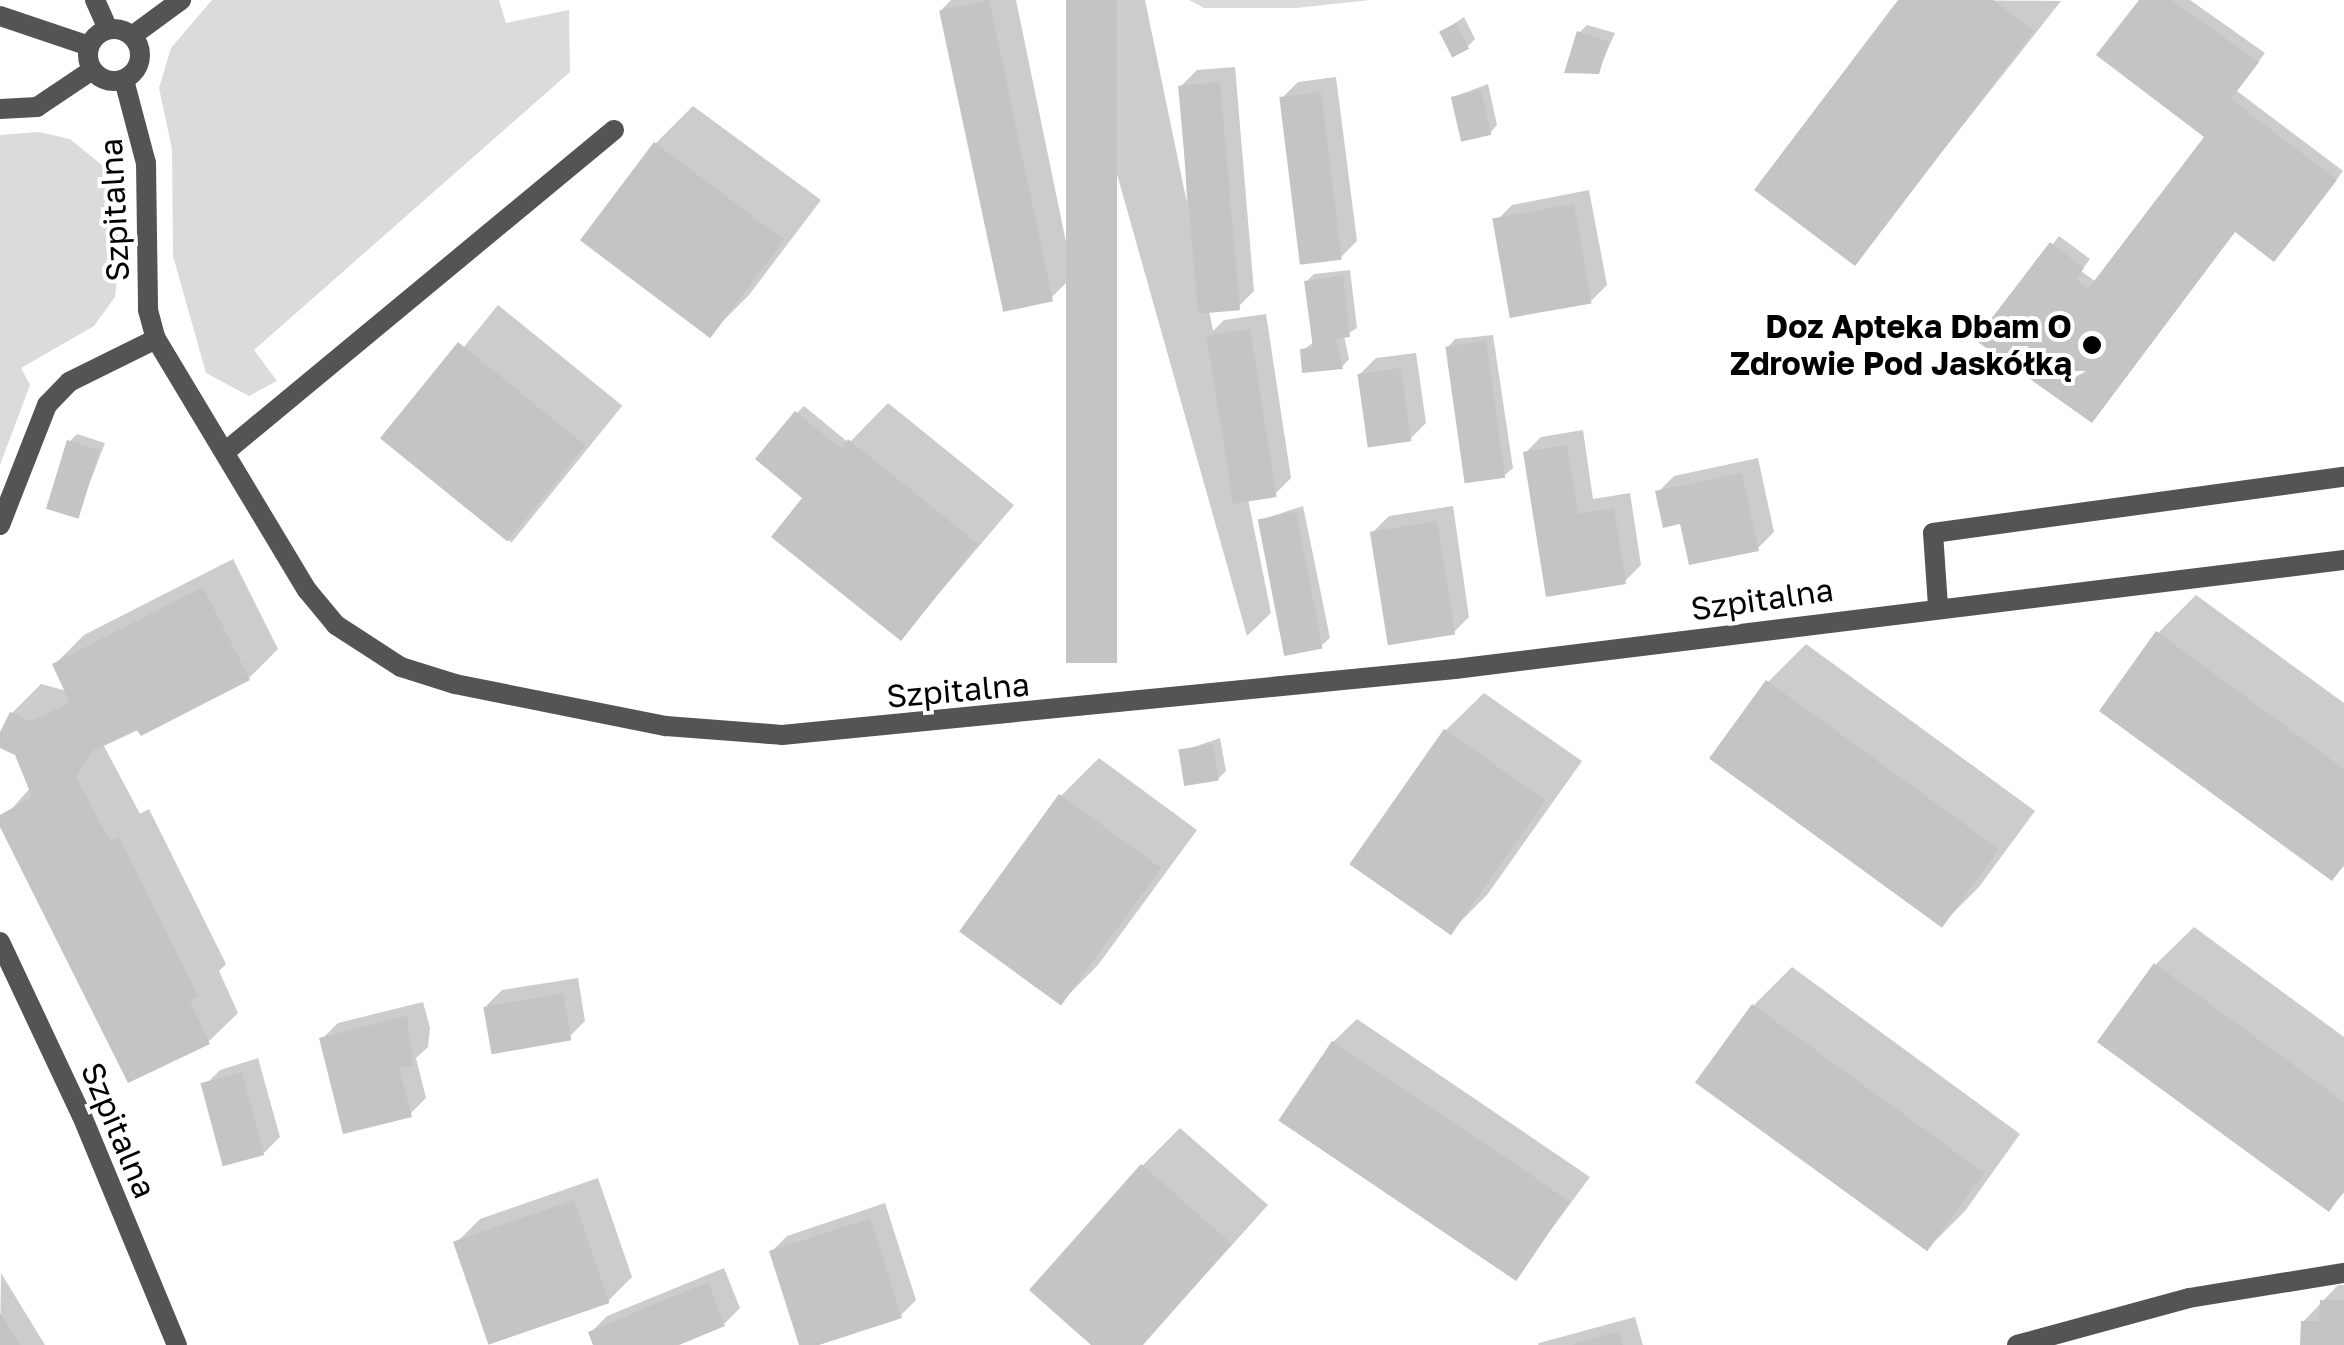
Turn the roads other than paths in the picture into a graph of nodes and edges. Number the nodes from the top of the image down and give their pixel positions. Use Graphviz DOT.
graph roads {
  1 [pos="95,0"];
  2 [pos="181,0"];
  3 [pos="0,16"];
  4 [pos="108,29"];
  5 [pos="132,36"];
  6 [pos="88,46"];
  7 [pos="92,70"];
  8 [pos="124,80"];
  9 [pos="0,109"];
  10 [pos="614,130"];
  11 [pos="156,339"];
  12 [pos="226,452"];
  13 [pos="2344,476"];
  14 [pos="0,524"];
  15 [pos="2344,560"];
  16 [pos="1938,606"];
  17 [pos="0,942"];
  18 [pos="2344,1273"];
  19 [pos="177,1345"];
  20 [pos="2017,1345"];
  1 -- 4 [label="street"];
  2 -- 5 [label="street"];
  3 -- 6 [label="street"];
  4 -- 5 [label="street"];
  4 -- 6 [label="street"];
  5 -- 8 [label="street"];
  6 -- 7 [label="street"];
  7 -- 8 [label="street"];
  7 -- 9 [label="street"];
  8 -- 11 [label="street, Szpitalna"];
  10 -- 12 [label="street"];
  11 -- 12 [label="street, Szpitalna"];
  11 -- 14 [label="street"];
  12 -- 16 [label="street, Szpitalna"];
  13 -- 16 [label="street"];
  15 -- 16 [label="street, Szpitalna"];
  17 -- 19 [label="street, Szpitalna"];
  18 -- 20 [label="street"];
}
